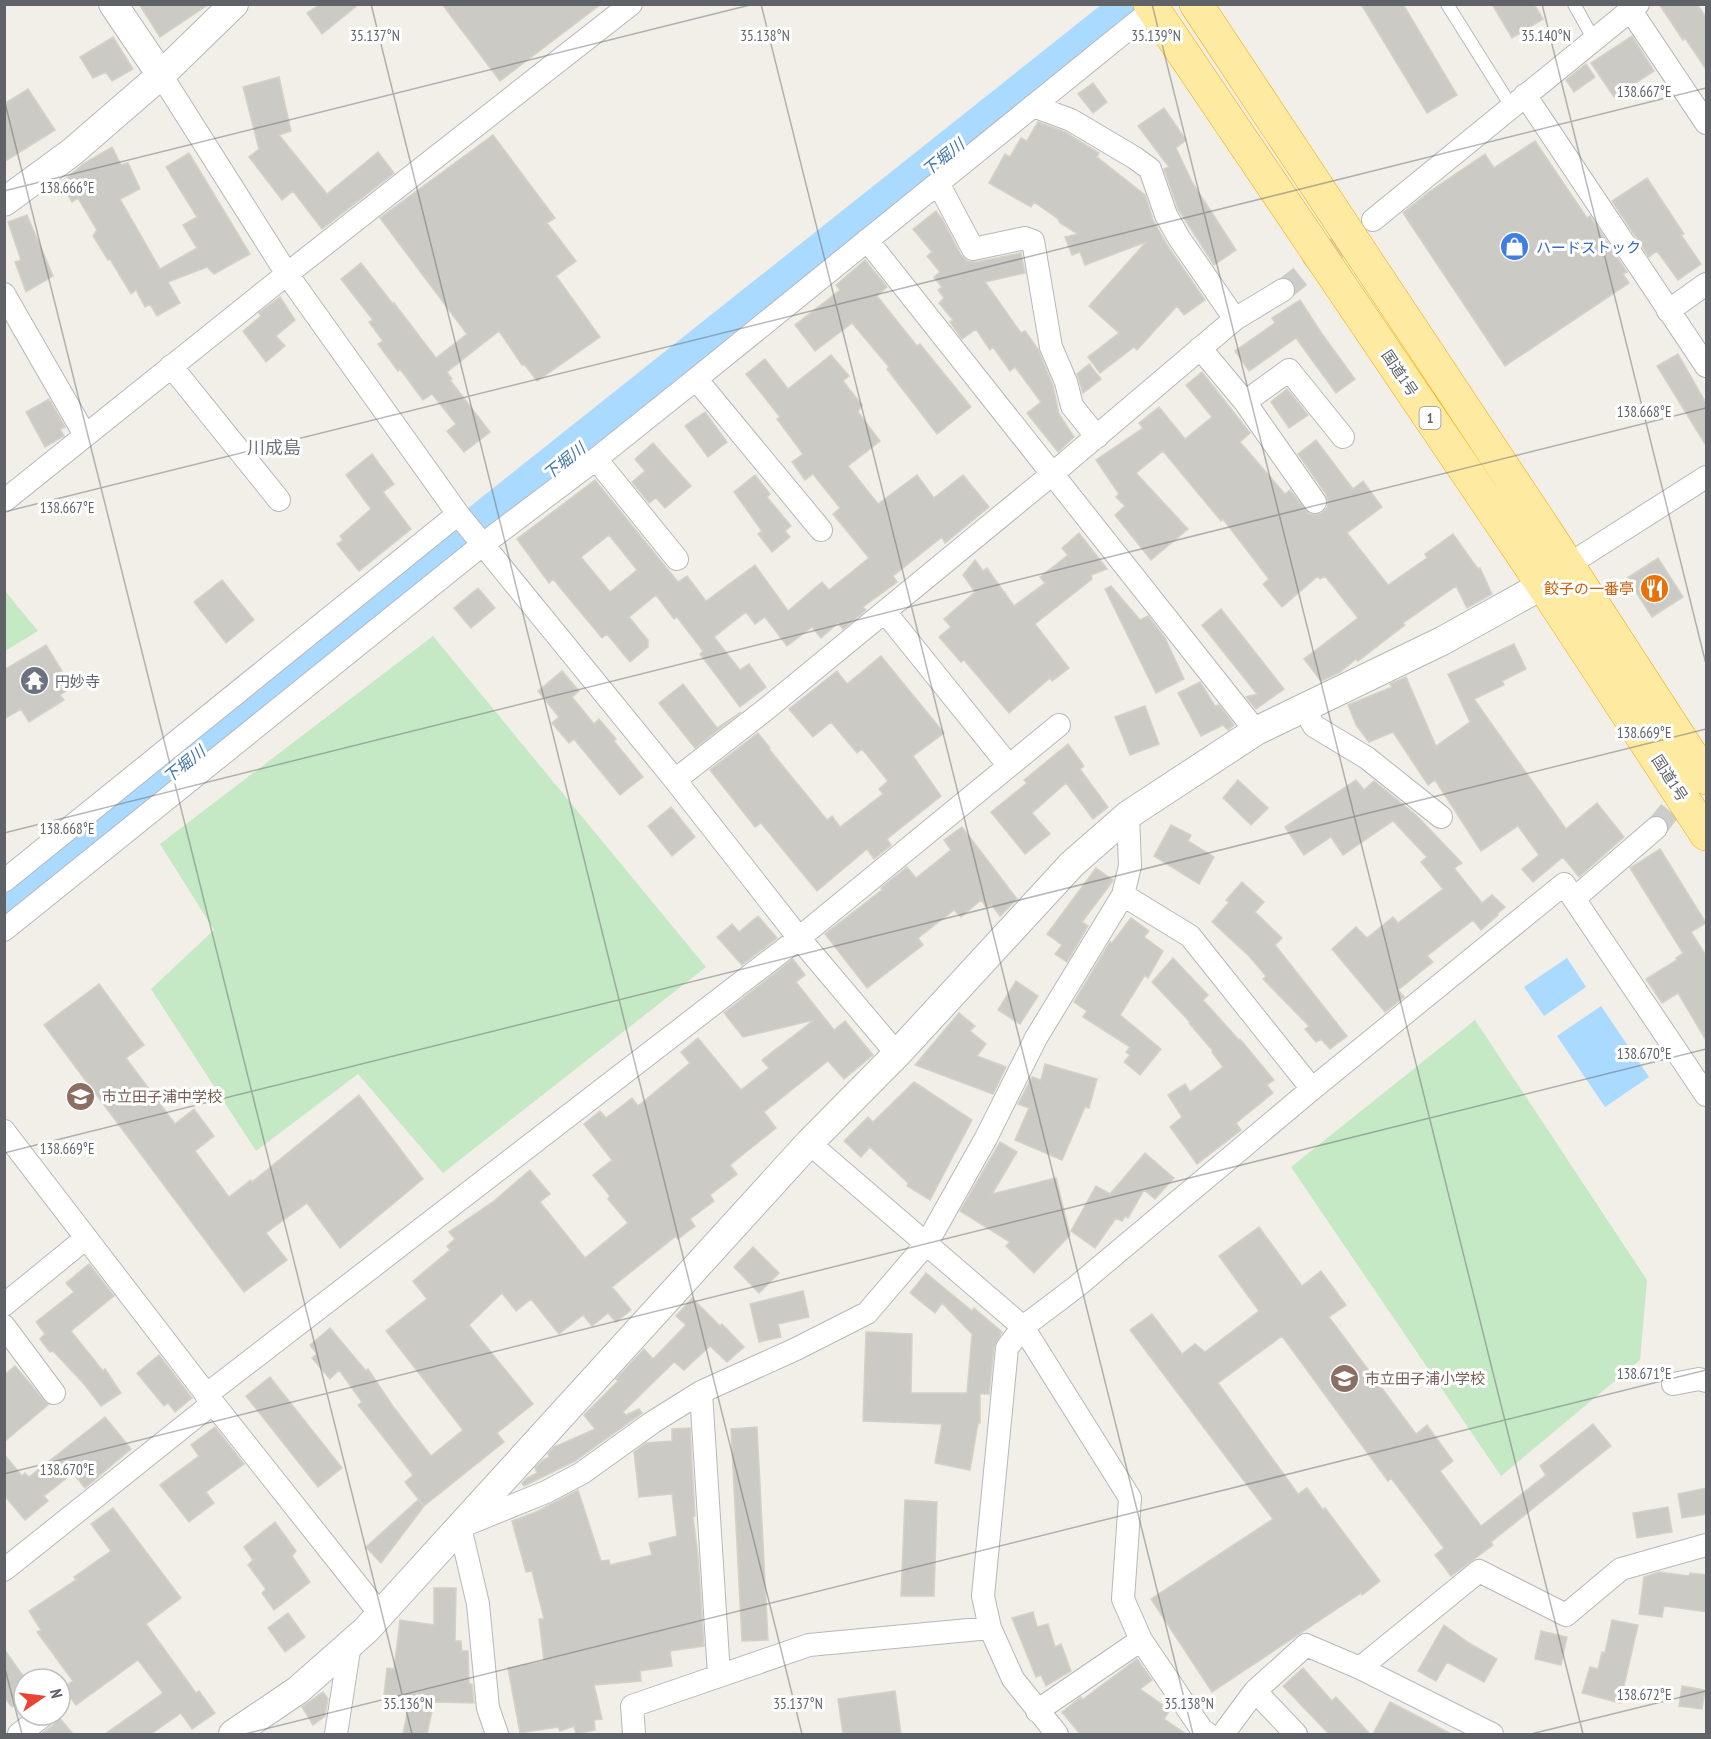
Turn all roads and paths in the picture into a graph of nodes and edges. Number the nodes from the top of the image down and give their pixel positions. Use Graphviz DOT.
graph roads {
  1 [pos="113,4"];
  2 [pos="234,4"];
  3 [pos="631,4"];
  4 [pos="1196,4"];
  5 [pos="1447,4"];
  6 [pos="1574,4"];
  7 [pos="1152,7"];
  8 [pos="1635,8"];
  9 [pos="1594,40"];
  10 [pos="161,75"];
  11 [pos="1518,100"];
  12 [pos="1033,106"];
  13 [pos="1707,123"];
  14 [pos="938,183"];
  15 [pos="4,202"];
  16 [pos="1373,220"];
  17 [pos="867,240"];
  18 [pos="287,274"];
  19 [pos="1707,284"];
  20 [pos="1283,290"];
  21 [pos="4,294"];
  22 [pos="1668,311"];
  23 [pos="1235,319"];
  24 [pos="1200,348"];
  25 [pos="171,366"];
  26 [pos="1707,366"];
  27 [pos="696,379"];
  28 [pos="1245,402"];
  29 [pos="86,435"];
  30 [pos="1096,437"];
  31 [pos="1343,437"];
  32 [pos="596,459"];
  33 [pos="1051,475"];
  34 [pos="1707,477"];
  35 [pos="279,500"];
  36 [pos="4,501"];
  37 [pos="1316,501"];
  38 [pos="458,514"];
  39 [pos="821,530"];
  40 [pos="481,544"];
  41 [pos="677,559"];
  42 [pos="1568,565"];
  43 [pos="1543,585"];
  44 [pos="885,612"];
  45 [pos="1304,709"];
  46 [pos="1059,725"];
  47 [pos="1256,731"];
  48 [pos="1009,766"];
  49 [pos="1707,778"];
  50 [pos="675,780"];
  51 [pos="1128,815"];
  52 [pos="1442,817"];
  53 [pos="1656,828"];
  54 [pos="1707,834"];
  55 [pos="4,881"];
  56 [pos="1123,895"];
  57 [pos="1575,898"];
  58 [pos="4,930"];
  59 [pos="799,938"];
  60 [pos="897,1054"];
  61 [pos="1312,1089"];
  62 [pos="1707,1095"];
  63 [pos="4,1131"];
  64 [pos="809,1143"];
  65 [pos="86,1238"];
  66 [pos="927,1243"];
  67 [pos="4,1305"];
  68 [pos="4,1326"];
  69 [pos="1023,1327"];
  70 [pos="1707,1381"];
  71 [pos="1673,1384"];
  72 [pos="701,1392"];
  73 [pos="54,1394"];
  74 [pos="210,1399"];
  75 [pos="460,1527"];
  76 [pos="1707,1545"];
  77 [pos="4,1570"];
  78 [pos="381,1615"];
  79 [pos="990,1628"];
  80 [pos="1141,1640"];
  81 [pos="350,1644"];
  82 [pos="1359,1668"];
  83 [pos="719,1675"];
  84 [pos="1255,1691"];
  85 [pos="1037,1711"];
  86 [pos="1469,1729"];
  87 [pos="233,1734"];
  88 [pos="336,1734"];
  89 [pos="497,1734"];
  90 [pos="634,1734"];
  91 [pos="1057,1734"];
  92 [pos="1208,1734"];
  93 [pos="1223,1734"];
  94 [pos="1296,1734"];
  95 [pos="1492,1734"];
  1 -- 10 [label="street"];
  2 -- 10 [label="street"];
  3 -- 18 [label="street"];
  4 -- 42 [label="highway, 国道1号 / 1"];
  5 -- 11 [label="lane"];
  6 -- 9 [label="lane"];
  7 -- 12 [label="street"];
  7 -- 43 [label="highway, 国道1号 / 1"];
  8 -- 9 [label="street"];
  8 -- 13 [label="street"];
  9 -- 11 [label="street"];
  10 -- 15 [label="street"];
  10 -- 18 [label="street"];
  11 -- 16 [label="street"];
  11 -- 22 [label="street"];
  12 -- 14 [label="street"];
  12 -- 23 [label="street"];
  14 -- 17 [label="street"];
  14 -- 30 [label="street"];
  17 -- 27 [label="street"];
  17 -- 33 [label="street"];
  18 -- 25 [label="street"];
  18 -- 38 [label="street"];
  19 -- 22 [label="street"];
  20 -- 23 [label="street"];
  21 -- 29 [label="street"];
  22 -- 26 [label="street"];
  23 -- 24 [label="street"];
  24 -- 28 [label="street"];
  24 -- 30 [label="street"];
  25 -- 29 [label="street"];
  25 -- 35 [label="street"];
  27 -- 32 [label="street"];
  27 -- 39 [label="street"];
  28 -- 31 [label="street"];
  28 -- 37 [label="street"];
  29 -- 36 [label="street"];
  30 -- 33 [label="street"];
  32 -- 40 [label="street"];
  32 -- 41 [label="street"];
  33 -- 44 [label="street"];
  33 -- 47 [label="street"];
  34 -- 42 [label="street"];
  38 -- 40 [label="street"];
  38 -- 55 [label="street"];
  40 -- 50 [label="street"];
  40 -- 58 [label="street"];
  42 -- 43 [label="street"];
  42 -- 49 [label="highway, 国道1号 / 1"];
  43 -- 45 [label="street"];
  43 -- 54 [label="highway, 国道1号 / 1"];
  44 -- 48 [label="street"];
  44 -- 50 [label="street"];
  45 -- 47 [label="street"];
  45 -- 52 [label="street"];
  46 -- 48 [label="street"];
  47 -- 51 [label="street"];
  48 -- 59 [label="street"];
  50 -- 59 [label="street"];
  51 -- 56 [label="street"];
  51 -- 60 [label="street"];
  53 -- 57 [label="street"];
  56 -- 61 [label="street"];
  56 -- 66 [label="street"];
  57 -- 61 [label="street"];
  57 -- 62 [label="street"];
  59 -- 60 [label="street"];
  59 -- 74 [label="street"];
  60 -- 64 [label="street"];
  61 -- 69 [label="street"];
  63 -- 65 [label="street"];
  64 -- 66 [label="street"];
  64 -- 75 [label="street"];
  65 -- 67 [label="street"];
  65 -- 74 [label="street"];
  66 -- 69 [label="street"];
  66 -- 72 [label="street"];
  68 -- 73 [label="street"];
  69 -- 79 [label="street"];
  69 -- 80 [label="street"];
  70 -- 71 [label="street"];
  72 -- 75 [label="street"];
  72 -- 83 [label="street"];
  74 -- 77 [label="street"];
  74 -- 78 [label="street"];
  75 -- 78 [label="street"];
  75 -- 89 [label="street"];
  76 -- 82 [label="street"];
  78 -- 81 [label="street"];
  79 -- 83 [label="street"];
  79 -- 85 [label="street"];
  80 -- 85 [label="street"];
  80 -- 92 [label="street"];
  81 -- 87 [label="street"];
  81 -- 88 [label="street"];
  82 -- 84 [label="street"];
  82 -- 86 [label="street"];
  83 -- 90 [label="street"];
  84 -- 93 [label="street"];
  84 -- 94 [label="street"];
  85 -- 91 [label="street"];
  86 -- 95 [label="street"];
}
